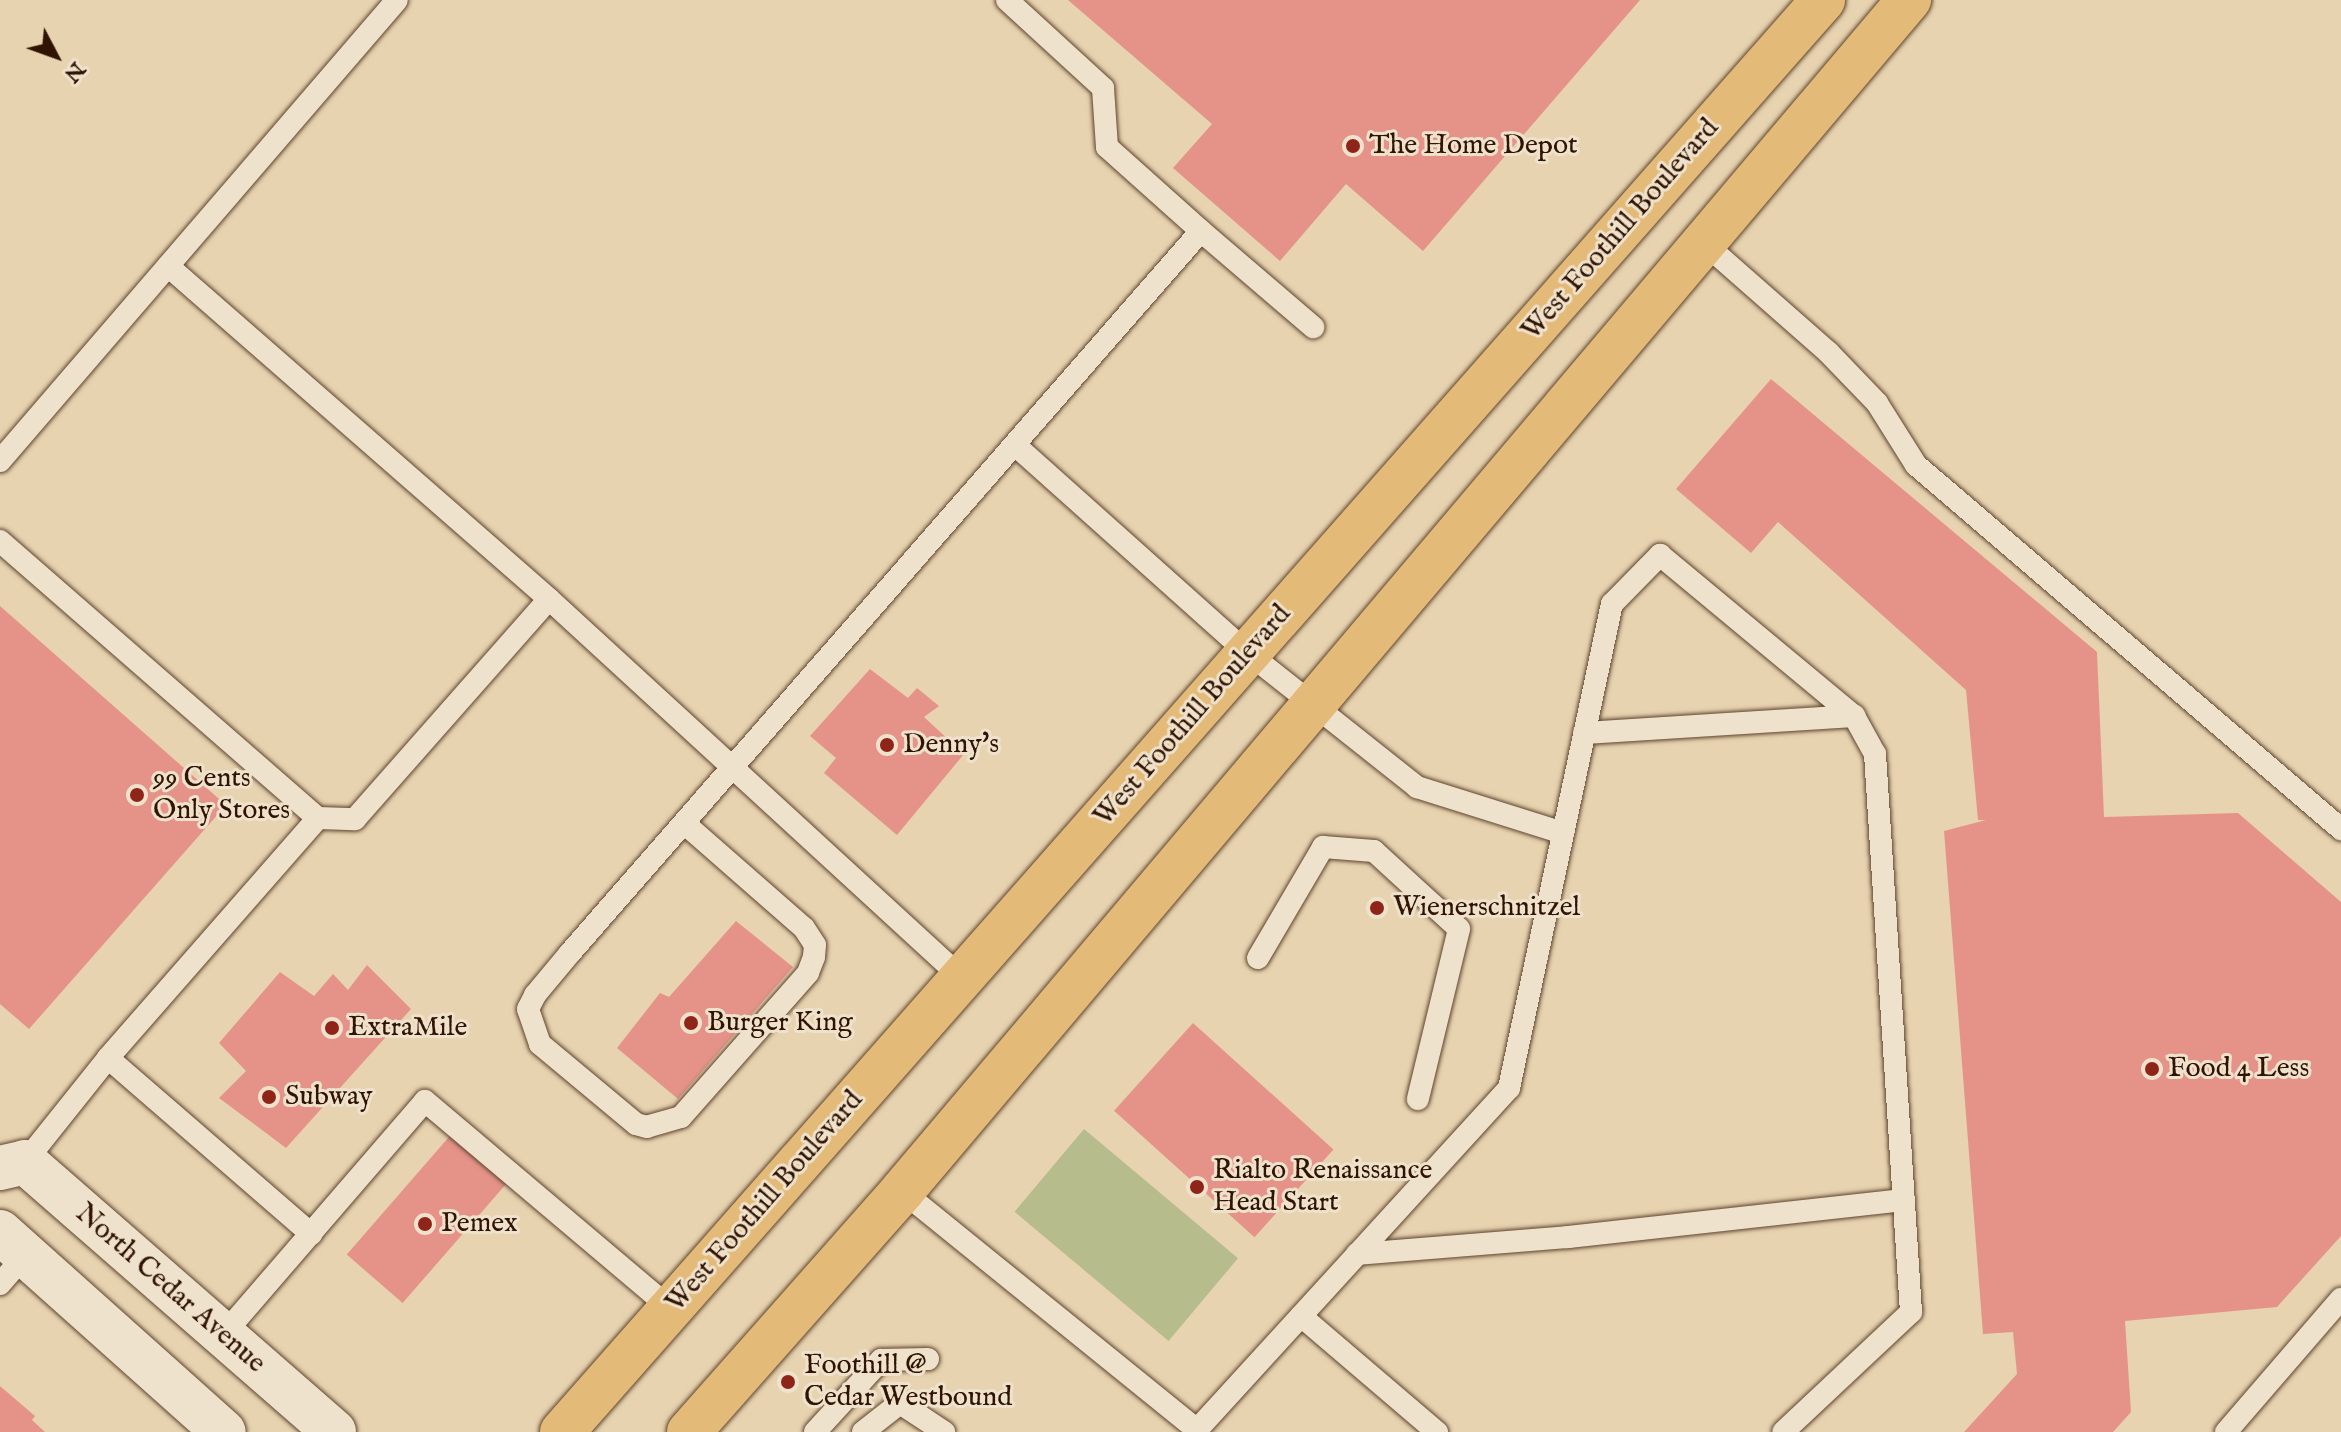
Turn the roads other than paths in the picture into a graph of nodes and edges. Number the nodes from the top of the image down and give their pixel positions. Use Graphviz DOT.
graph roads {
  1 [pos="397,0"];
  2 [pos="1007,0"];
  3 [pos="1823,0"];
  4 [pos="1909,0"];
  5 [pos="1201,231"];
  6 [pos="1704,243"];
  7 [pos="168,266"];
  8 [pos="1313,327"];
  9 [pos="1015,445"];
  10 [pos="0,461"];
  11 [pos="0,541"];
  12 [pos="549,599"];
  13 [pos="1248,653"];
  14 [pos="1313,707"];
  15 [pos="1854,716"];
  16 [pos="1584,733"];
  17 [pos="735,766"];
  18 [pos="318,818"];
  19 [pos="684,823"];
  20 [pos="2341,829"];
  21 [pos="1563,833"];
  22 [pos="1258,958"];
  23 [pos="962,978"];
  24 [pos="108,1058"];
  25 [pos="1418,1099"];
  26 [pos="12,1165"];
  27 [pos="902,1191"];
  28 [pos="1904,1200"];
  29 [pos="311,1234"];
  30 [pos="1357,1254"];
  31 [pos="8,1257"];
  32 [pos="2341,1299"];
  33 [pos="671,1309"];
  34 [pos="1301,1316"];
  35 [pos="223,1335"];
  36 [pos="928,1359"];
  37 [pos="867,1431"];
  38 [pos="1196,1431"];
  39 [pos="224,1432"];
  40 [pos="334,1432"];
  41 [pos="562,1432"];
  42 [pos="689,1432"];
  43 [pos="815,1432"];
  44 [pos="944,1432"];
  45 [pos="1437,1432"];
  46 [pos="1783,1432"];
  47 [pos="2226,1432"];
  1 -- 7 [label="lane"];
  2 -- 5 [label="lane"];
  3 -- 13 [label="main road, West Foothill Boulevard"];
  4 -- 6 [label="main road"];
  5 -- 8 [label="lane"];
  5 -- 9 [label="lane"];
  6 -- 14 [label="main road"];
  6 -- 20 [label="lane"];
  7 -- 10 [label="lane"];
  7 -- 12 [label="lane"];
  9 -- 13 [label="lane"];
  9 -- 17 [label="lane"];
  11 -- 18 [label="lane"];
  12 -- 17 [label="lane"];
  12 -- 18 [label="lane"];
  13 -- 14 [label="lane"];
  13 -- 23 [label="main road, West Foothill Boulevard"];
  14 -- 21 [label="lane"];
  14 -- 27 [label="main road"];
  15 -- 16 [label="lane"];
  15 -- 16 [label="lane"];
  15 -- 28 [label="lane"];
  16 -- 21 [label="lane"];
  17 -- 19 [label="lane"];
  17 -- 23 [label="lane"];
  18 -- 24 [label="lane"];
  19 -- 19 [label="lane"];
  21 -- 30 [label="lane"];
  22 -- 25 [label="lane"];
  23 -- 33 [label="main road, West Foothill Boulevard"];
  24 -- 26 [label="lane"];
  24 -- 29 [label="lane"];
  26 -- 35 [label="main road, North Cedar Avenue"];
  27 -- 38 [label="lane"];
  27 -- 42 [label="main road"];
  28 -- 30 [label="lane"];
  28 -- 46 [label="lane"];
  29 -- 33 [label="lane"];
  29 -- 35 [label="lane"];
  30 -- 34 [label="lane"];
  31 -- 39 [label="main road"];
  32 -- 47 [label="lane"];
  33 -- 41 [label="main road, West Foothill Boulevard"];
  34 -- 38 [label="lane"];
  34 -- 45 [label="lane"];
  35 -- 40 [label="main road, North Cedar Avenue"];
  36 -- 43 [label="lane"];
  37 -- 44 [label="lane"];
}
